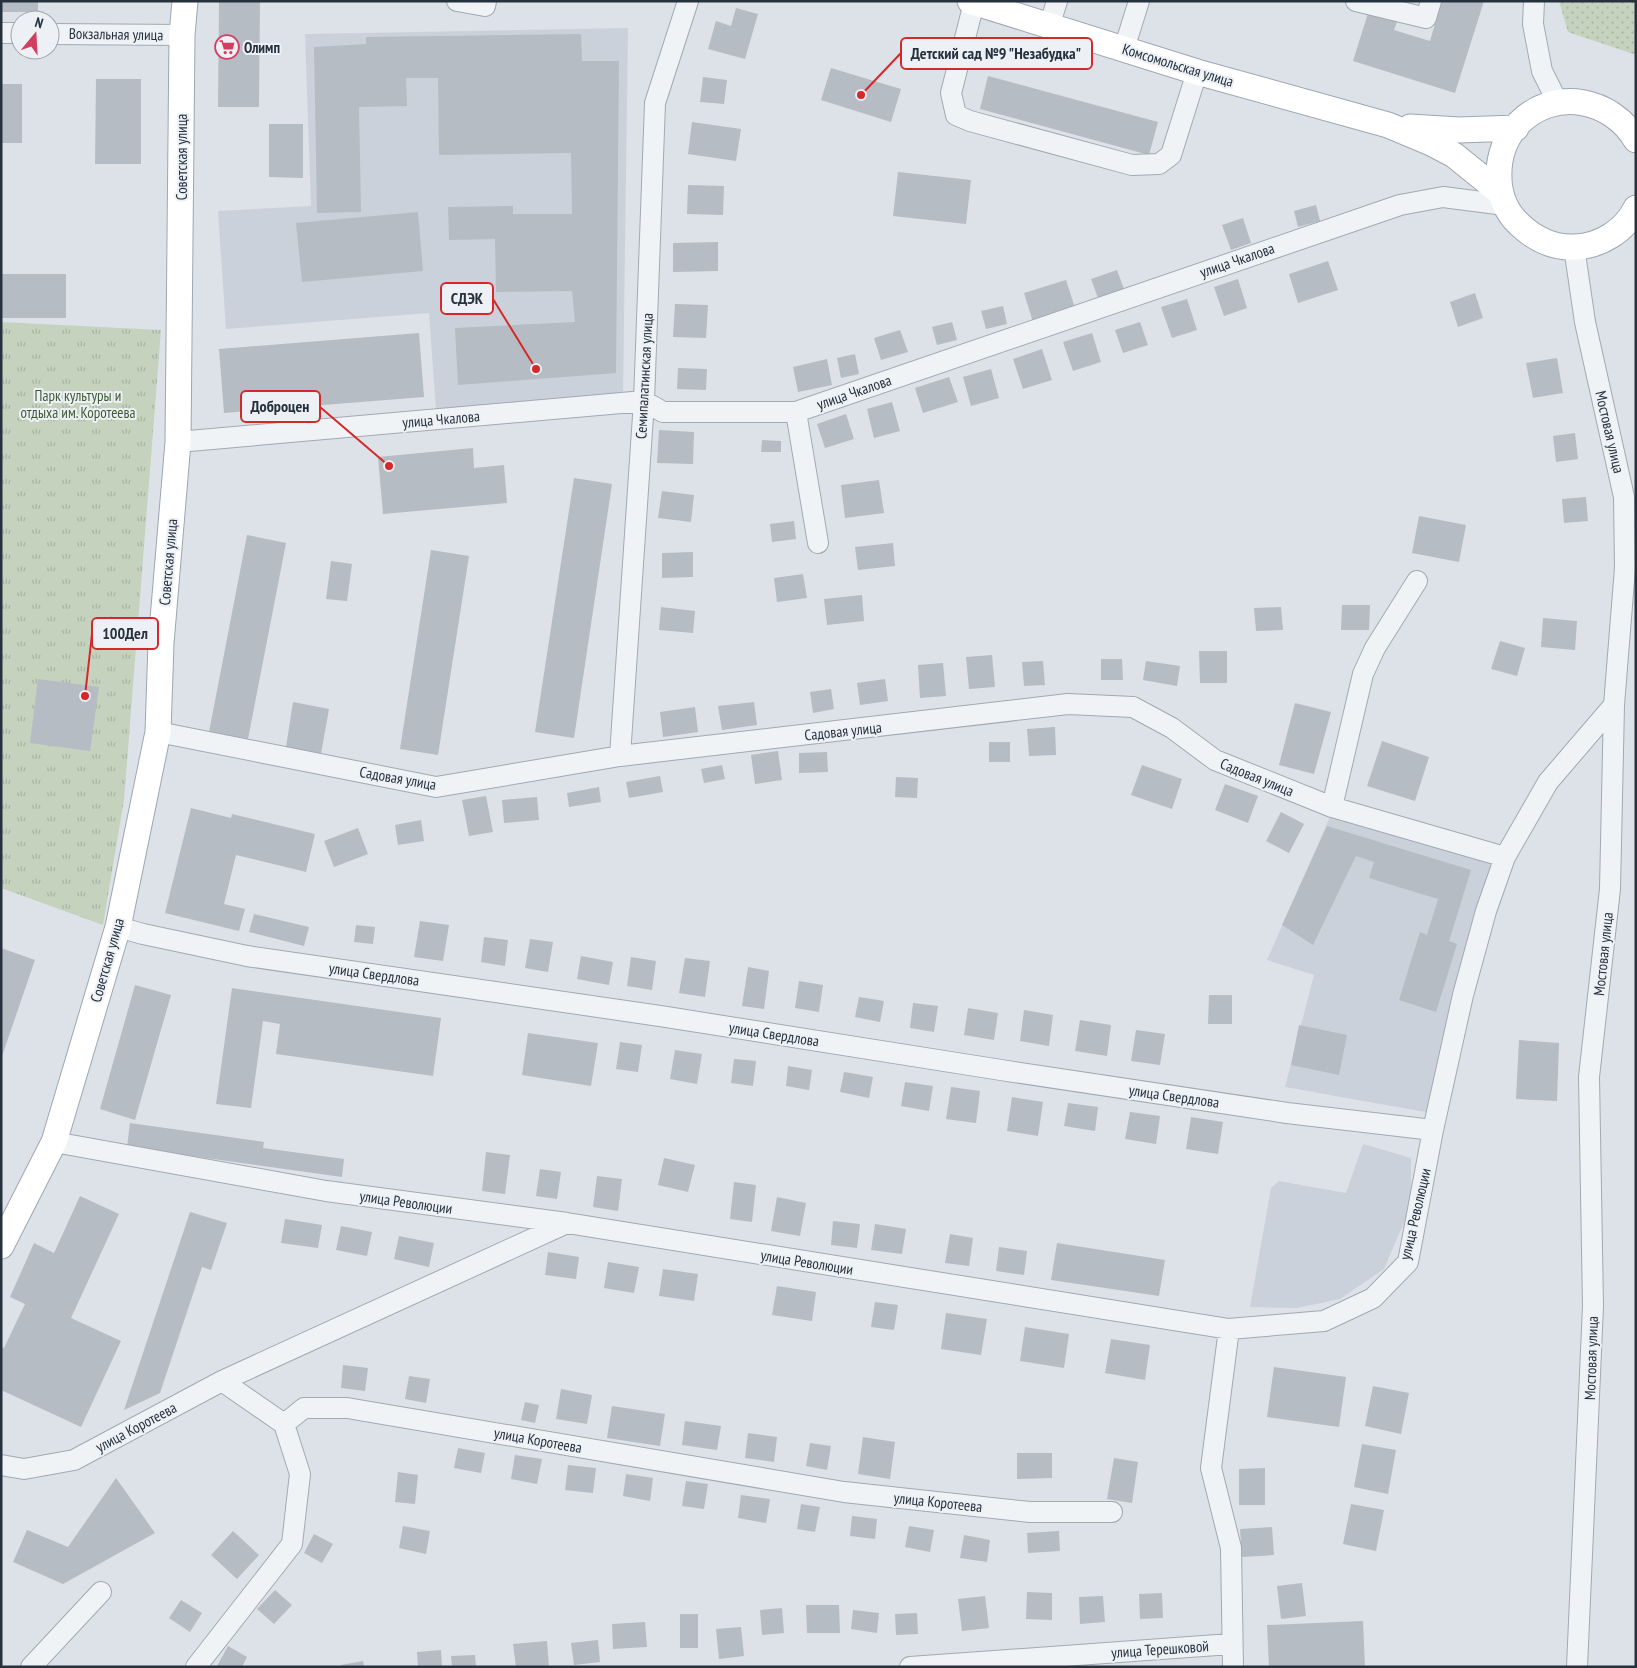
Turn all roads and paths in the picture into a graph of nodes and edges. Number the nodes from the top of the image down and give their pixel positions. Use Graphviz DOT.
graph roads {
  1 [pos="185,1"];
  2 [pos="457,1"];
  3 [pos="486,1"];
  4 [pos="688,1"];
  5 [pos="1057,1"];
  6 [pos="1139,1"];
  7 [pos="1356,1"];
  8 [pos="1431,1"];
  9 [pos="1534,1"];
  10 [pos="972,2"];
  11 [pos="1049,27"];
  12 [pos="60,34"];
  13 [pos="182,35"];
  14 [pos="1124,49"];
  15 [pos="1197,72"];
  16 [pos="1558,103"];
  17 [pos="1388,125"];
  18 [pos="1516,128"];
  19 [pos="1636,140"];
  20 [pos="1503,199"];
  21 [pos="1636,208"];
  22 [pos="1636,229"];
  23 [pos="1602,241"];
  24 [pos="1574,247"];
  25 [pos="644,401"];
  26 [pos="796,412"];
  27 [pos="178,442"];
  28 [pos="818,542"];
  29 [pos="1417,580"];
  30 [pos="1614,705"];
  31 [pos="158,732"];
  32 [pos="620,756"];
  33 [pos="1332,807"];
  34 [pos="1504,857"];
  35 [pos="118,927"];
  36 [pos="1433,1130"];
  37 [pos="54,1142"];
  38 [pos="567,1223"];
  39 [pos="1,1246"];
  40 [pos="1229,1330"];
  41 [pos="222,1381"];
  42 [pos="284,1424"];
  43 [pos="1,1464"];
  44 [pos="1112,1512"];
  45 [pos="101,1592"];
  46 [pos="1231,1644"];
  47 [pos="32,1667"];
  48 [pos="196,1667"];
  49 [pos="910,1667"];
  50 [pos="1233,1667"];
  51 [pos="1577,1667"];
  1 -- 13 [label="main road, Советская улица"];
  2 -- 3 [label="street"];
  4 -- 25 [label="street, Семипалатинская улица"];
  5 -- 11 [label="street"];
  6 -- 14 [label="street"];
  7 -- 8 [label="street"];
  9 -- 16 [label="street"];
  10 -- 11 [label="main road, Комсомольская улица"];
  10 -- 15 [label="street"];
  11 -- 14 [label="main road, Комсомольская улица"];
  12 -- 13 [label="street, Вокзальная улица"];
  13 -- 27 [label="main road, Советская улица"];
  14 -- 15 [label="main road, Комсомольская улица"];
  15 -- 17 [label="main road, Комсомольская улица"];
  16 -- 18 [label="main road"];
  16 -- 19 [label="main road"];
  17 -- 18 [label="main road, Комсомольская улица"];
  17 -- 20 [label="main road, Комсомольская улица"];
  18 -- 20 [label="main road"];
  20 -- 24 [label="main road, Комсомольская улица"];
  20 -- 26 [label="street, улица Чкалова"];
  21 -- 23 [label="main road"];
  22 -- 23 [label="main road, Комсомольская улица"];
  23 -- 24 [label="main road, Комсомольская улица"];
  24 -- 30 [label="street, Мостовая улица"];
  25 -- 26 [label="street, улица Чкалова"];
  25 -- 27 [label="street, улица Чкалова"];
  25 -- 32 [label="street, Семипалатинская улица"];
  26 -- 28 [label="street"];
  27 -- 31 [label="main road, Советская улица"];
  29 -- 33 [label="street"];
  30 -- 34 [label="street, улица Революции"];
  30 -- 51 [label="street, Мостовая улица"];
  31 -- 32 [label="street, Садовая улица"];
  31 -- 35 [label="main road, Советская улица"];
  32 -- 33 [label="street, Садовая улица"];
  33 -- 34 [label="street, Садовая улица"];
  34 -- 36 [label="street, улица Революции"];
  35 -- 36 [label="street, улица Свердлова"];
  35 -- 37 [label="main road, Советская улица"];
  36 -- 40 [label="street, улица Революции"];
  37 -- 38 [label="street, улица Революции"];
  37 -- 39 [label="main road, Советская улица"];
  38 -- 40 [label="street, улица Революции"];
  38 -- 41 [label="street, улица Коротеева"];
  40 -- 46 [label="street, улица Терешковой"];
  41 -- 42 [label="street"];
  41 -- 43 [label="street, улица Коротеева"];
  42 -- 44 [label="street, улица Коротеева"];
  42 -- 48 [label="street"];
  45 -- 47 [label="street"];
  46 -- 49 [label="street, улица Терешковой"];
  46 -- 50 [label="street, улица Терешковой"];
}
